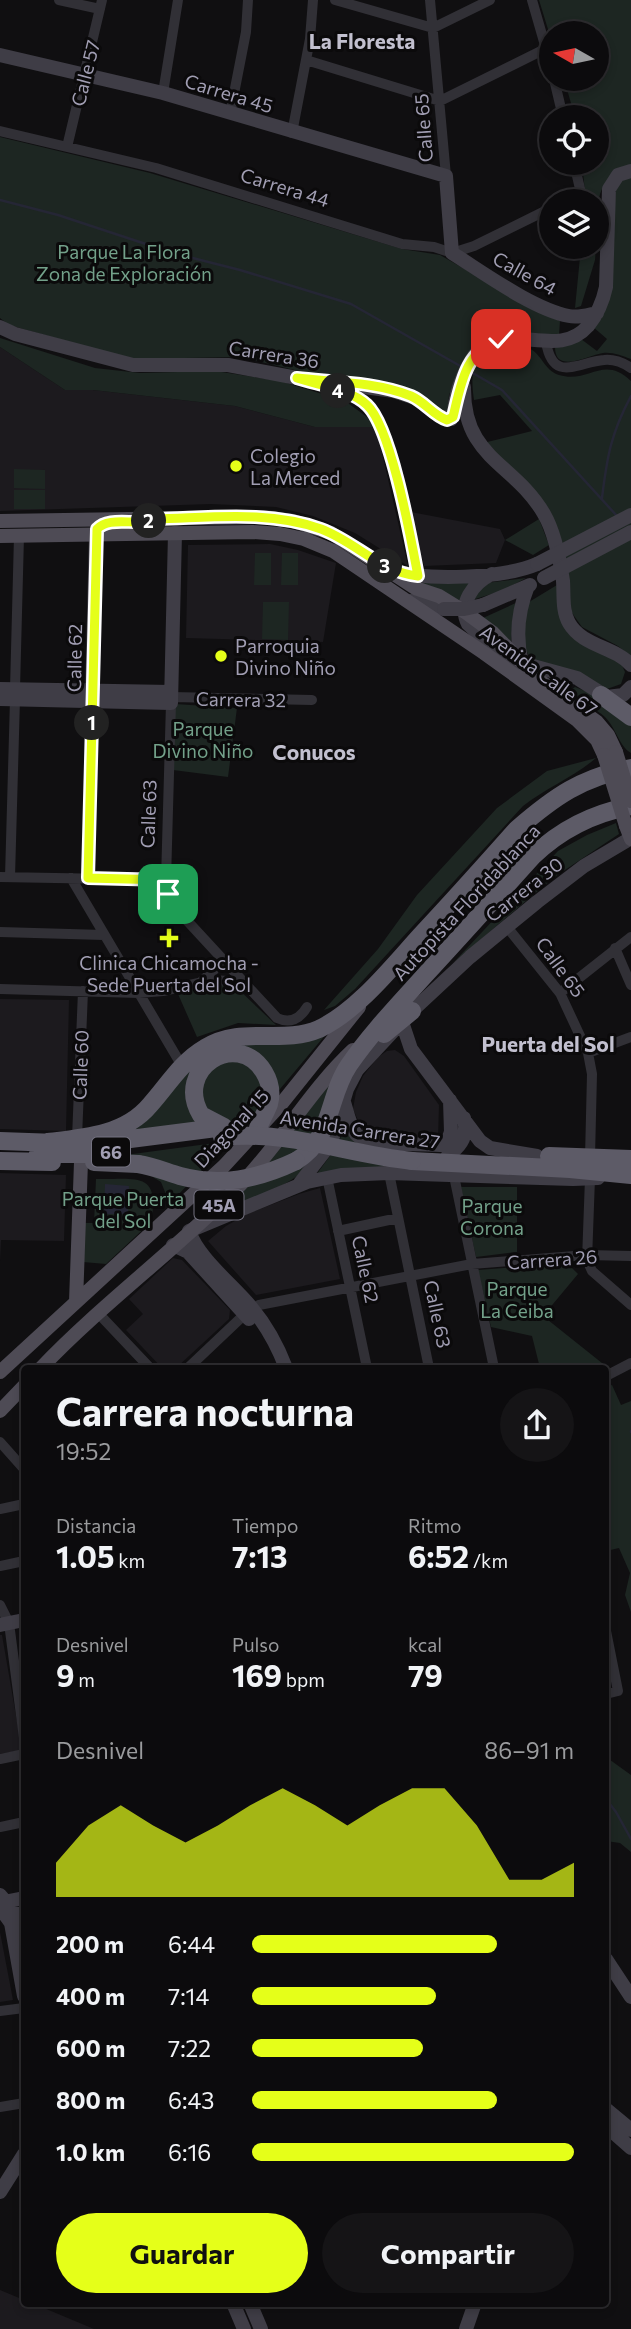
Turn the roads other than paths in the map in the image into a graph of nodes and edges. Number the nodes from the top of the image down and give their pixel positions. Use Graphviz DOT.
graph roads {
  1 [pos="59,0"];
  2 [pos="178,0"];
  3 [pos="248,0"];
  4 [pos="313,0"];
  5 [pos="335,0"];
  6 [pos="430,0"];
  7 [pos="490,0"];
  8 [pos="532,0"];
  9 [pos="101,5"];
  10 [pos="539,22"];
  11 [pos="433,28"];
  12 [pos="539,52"];
  13 [pos="0,55"];
  14 [pos="306,60"];
  15 [pos="84,75"];
  16 [pos="163,93"];
  17 [pos="440,101"];
  18 [pos="230,114"];
  19 [pos="0,131"];
  20 [pos="292,132"];
  21 [pos="67,147"];
  22 [pos="631,171"];
  23 [pos="446,176"];
  24 [pos="539,214"];
  25 [pos="453,253"];
  26 [pos="590,315"];
  27 [pos="0,327"];
  28 [pos="549,341"];
  29 [pos="631,368"];
  30 [pos="467,370"];
  31 [pos="297,378"];
  32 [pos="631,515"];
  33 [pos="155,519"];
  34 [pos="0,521"];
  35 [pos="99,529"];
  36 [pos="631,531"];
  37 [pos="175,533"];
  38 [pos="0,536"];
  39 [pos="19,536"];
  40 [pos="379,563"];
  41 [pos="493,574"];
  42 [pos="418,576"];
  43 [pos="528,586"];
  44 [pos="403,597"];
  45 [pos="465,612"];
  46 [pos="522,663"];
  47 [pos="631,665"];
  48 [pos="578,678"];
  49 [pos="631,687"];
  50 [pos="537,691"];
  51 [pos="7,694"];
  52 [pos="601,695"];
  53 [pos="92,696"];
  54 [pos="171,697"];
  55 [pos="565,698"];
  56 [pos="312,700"];
  57 [pos="631,717"];
  58 [pos="610,753"];
  59 [pos="631,768"];
  60 [pos="631,804"];
  61 [pos="630,835"];
  62 [pos="5,877"];
  63 [pos="71,878"];
  64 [pos="88,878"];
  65 [pos="166,880"];
  66 [pos="507,927"];
  67 [pos="0,932"];
  68 [pos="104,935"];
  69 [pos="631,937"];
  70 [pos="615,948"];
  71 [pos="220,957"];
  72 [pos="381,980"];
  73 [pos="201,981"];
  74 [pos="244,982"];
  75 [pos="631,985"];
  76 [pos="0,989"];
  77 [pos="83,991"];
  78 [pos="139,993"];
  79 [pos="560,993"];
  80 [pos="307,1007"];
  81 [pos="407,1017"];
  82 [pos="381,1034"];
  83 [pos="631,1037"];
  84 [pos="411,1049"];
  85 [pos="588,1053"];
  86 [pos="349,1064"];
  87 [pos="182,1066"];
  88 [pos="449,1098"];
  89 [pos="344,1100"];
  90 [pos="464,1116"];
  91 [pos="258,1128"];
  92 [pos="223,1132"];
  93 [pos="77,1138"];
  94 [pos="0,1141"];
  95 [pos="48,1142"];
  96 [pos="391,1143"];
  97 [pos="0,1153"];
  98 [pos="448,1155"];
  99 [pos="537,1156"];
  100 [pos="412,1157"];
  101 [pos="590,1157"];
  102 [pos="631,1158"];
  103 [pos="0,1161"];
  104 [pos="81,1162"];
  105 [pos="389,1174"];
  106 [pos="631,1175"];
  107 [pos="454,1176"];
  108 [pos="327,1177"];
  109 [pos="590,1178"];
  110 [pos="296,1186"];
  111 [pos="398,1218"];
  112 [pos="189,1231"];
  113 [pos="338,1231"];
  114 [pos="173,1245"];
  115 [pos="587,1255"];
  116 [pos="631,1256"];
  117 [pos="472,1264"];
  118 [pos="410,1277"];
  119 [pos="350,1289"];
  120 [pos="76,1302"];
  121 [pos="631,1305"];
  122 [pos="249,1312"];
  123 [pos="98,1313"];
  124 [pos="631,1363"];
  125 [pos="44,1365"];
  126 [pos="147,1365"];
  127 [pos="191,1365"];
  128 [pos="275,1365"];
  129 [pos="285,1365"];
  130 [pos="366,1365"];
  131 [pos="428,1365"];
  132 [pos="493,1365"];
  133 [pos="1,1368"];
  134 [pos="609,1374"];
  135 [pos="21,1394"];
  136 [pos="0,1411"];
  137 [pos="0,1442"];
  138 [pos="21,1466"];
  139 [pos="21,1505"];
  140 [pos="0,1509"];
  141 [pos="21,1562"];
  142 [pos="0,1566"];
  143 [pos="0,1605"];
  144 [pos="5,1624"];
  145 [pos="609,1646"];
  146 [pos="609,1693"];
  147 [pos="21,1700"];
  148 [pos="21,1755"];
  149 [pos="0,1759"];
  150 [pos="21,1823"];
  151 [pos="0,1827"];
  152 [pos="6,1907"];
  153 [pos="21,1925"];
  154 [pos="609,1964"];
  155 [pos="21,1980"];
  156 [pos="631,1997"];
  157 [pos="21,2008"];
  158 [pos="0,2011"];
  159 [pos="21,2104"];
  160 [pos="0,2107"];
  161 [pos="609,2112"];
  162 [pos="609,2129"];
  163 [pos="631,2130"];
  164 [pos="631,2148"];
  165 [pos="21,2159"];
  166 [pos="0,2192"];
  167 [pos="235,2307"];
  168 [pos="252,2307"];
  169 [pos="474,2307"];
  170 [pos="483,2307"];
  171 [pos="244,2329"];
  172 [pos="261,2329"];
  173 [pos="466,2329"];
  174 [pos="476,2329"];
  1 -- 9 [label="street"];
  2 -- 16 [label="street"];
  3 -- 18 [label="street"];
  4 -- 14 [label="street"];
  5 -- 11 [label="street"];
  6 -- 11 [label="street, Calle 65"];
  7 -- 11 [label="street"];
  8 -- 10 [label="street"];
  9 -- 15 [label="street, Calle 57"];
  11 -- 17 [label="street, Calle 65"];
  12 -- 17 [label="street"];
  13 -- 15 [label="main road, Carrera 45"];
  14 -- 17 [label="street"];
  14 -- 20 [label="street"];
  15 -- 16 [label="main road, Carrera 45"];
  15 -- 21 [label="street, Calle 57"];
  16 -- 18 [label="main road, Carrera 45"];
  17 -- 23 [label="street, Calle 65"];
  18 -- 20 [label="main road, Carrera 45"];
  19 -- 21 [label="street, Carrera 44"];
  20 -- 23 [label="main road, Carrera 45"];
  21 -- 25 [label="street, Carrera 44"];
  22 -- 26 [label="main road"];
  23 -- 25 [label="main road, Calle 65"];
  24 -- 25 [label="street"];
  25 -- 26 [label="main road, Calle 64"];
  26 -- 28 [label="main road"];
  27 -- 31 [label="main road, Carrera 36"];
  28 -- 29 [label="street"];
  28 -- 30 [label="main road"];
  30 -- 31 [label="main road, Carrera 36"];
  30 -- 47 [label="main road"];
  31 -- 42 [label="street"];
  32 -- 41 [label="main road, bridge"];
  33 -- 34 [label="main road, Avenida Calle 67"];
  33 -- 35 [label="main road"];
  33 -- 40 [label="main road, Avenida Calle 67"];
  35 -- 37 [label="main road, Avenida Calle 67"];
  35 -- 39 [label="main road, Avenida Calle 67"];
  35 -- 53 [label="main road, Calle 62"];
  36 -- 43 [label="main road, bridge"];
  37 -- 44 [label="main road, Avenida Calle 67"];
  37 -- 54 [label="main road, Calle 63"];
  38 -- 39 [label="main road, Avenida Calle 67"];
  39 -- 51 [label="street"];
  40 -- 42 [label="main road"];
  40 -- 45 [label="main road, Avenida Calle 67"];
  41 -- 42 [label="main road"];
  41 -- 45 [label="main road"];
  43 -- 44 [label="main road, bridge"];
  43 -- 46 [label="main road"];
  44 -- 50 [label="main road, Avenida Calle 67"];
  45 -- 46 [label="main road, Avenida Calle 67"];
  45 -- 50 [label="main road"];
  46 -- 48 [label="main road"];
  46 -- 55 [label="main road, Avenida Calle 67"];
  48 -- 52 [label="main road"];
  48 -- 55 [label="main road"];
  49 -- 52 [label="main road"];
  50 -- 58 [label="main road, Avenida Calle 67"];
  51 -- 53 [label="main road"];
  51 -- 62 [label="street"];
  52 -- 57 [label="highway"];
  53 -- 54 [label="main road"];
  53 -- 64 [label="street, Calle 62"];
  54 -- 56 [label="street, Carrera 32"];
  54 -- 65 [label="street, Calle 63"];
  55 -- 58 [label="main road, Avenida Calle 67"];
  58 -- 60 [label="main road, Avenida Calle 67, bridge"];
  58 -- 61 [label="main road, Avenida Calle 67, bridge"];
  59 -- 72 [label="highway, Autopista Floridablanca / 45A"];
  60 -- 82 [label="highway, Autopista Floridablanca / 45A"];
  61 -- 66 [label="main road, Carrera 30"];
  62 -- 63 [label="street"];
  63 -- 64 [label="street"];
  63 -- 68 [label="street"];
  64 -- 65 [label="street"];
  65 -- 71 [label="street, Calle 63"];
  66 -- 79 [label="street, Calle 65"];
  66 -- 81 [label="main road, Carrera 30"];
  67 -- 68 [label="street"];
  68 -- 78 [label="street"];
  69 -- 70 [label="street"];
  70 -- 75 [label="street"];
  70 -- 79 [label="street"];
  71 -- 73 [label="street"];
  71 -- 74 [label="street, Calle 63"];
  72 -- 87 [label="highway, Autopista Floridablanca"];
  72 -- 91 [label="main road, Diagonal 15 / 45A"];
  73 -- 74 [label="street"];
  73 -- 78 [label="street"];
  74 -- 80 [label="street, Calle 63"];
  76 -- 77 [label="street"];
  77 -- 78 [label="street"];
  77 -- 93 [label="street, Calle 60"];
  78 -- 87 [label="street"];
  79 -- 85 [label="street, Calle 65"];
  81 -- 82 [label="main road, Carrera 30"];
  81 -- 84 [label="main road"];
  81 -- 86 [label="highway"];
  82 -- 84 [label="main road"];
  82 -- 86 [label="highway, Autopista Floridablanca"];
  82 -- 89 [label="main road, Carrera 30"];
  82 -- 112 [label="main road, Diagonal 15 / 45A"];
  83 -- 85 [label="street"];
  84 -- 88 [label="main road"];
  85 -- 101 [label="street, Calle 65"];
  86 -- 104 [label="highway, bridge"];
  87 -- 93 [label="highway, Autopista Floridablanca"];
  88 -- 90 [label="main road"];
  88 -- 96 [label="main road"];
  89 -- 96 [label="main road"];
  89 -- 110 [label="main road, Carrera 30"];
  90 -- 98 [label="main road"];
  90 -- 99 [label="main road"];
  91 -- 92 [label="highway"];
  91 -- 120 [label="main road, Diagonal 15 / 45A"];
  92 -- 95 [label="highway, Avenida Carrera 27 / 66"];
  92 -- 97 [label="highway, Avenida Carrera 27 / 66"];
  92 -- 100 [label="highway, Avenida Carrera 27 / 66, bridge"];
  93 -- 95 [label="highway, Autopista Floridablanca"];
  94 -- 95 [label="highway, Avenida Carrera 27 / 66"];
  96 -- 105 [label="main road, Calle 63"];
  98 -- 99 [label="highway, Avenida Carrera 27 / 66"];
  98 -- 100 [label="highway, Avenida Carrera 27 / 66"];
  99 -- 101 [label="highway, Avenida Carrera 27 / 66"];
  100 -- 106 [label="highway, Avenida Carrera 27 / 66"];
  101 -- 102 [label="highway, Avenida Carrera 27 / 66"];
  103 -- 104 [label="highway"];
  104 -- 120 [label="main road"];
  105 -- 107 [label="main road, Avenida Carrera 27"];
  105 -- 108 [label="main road, Avenida Carrera 27"];
  105 -- 111 [label="street, Calle 63"];
  106 -- 109 [label="main road, Avenida Carrera 27"];
  107 -- 109 [label="main road, Avenida Carrera 27"];
  107 -- 117 [label="street"];
  108 -- 110 [label="main road, Avenida Carrera 27"];
  108 -- 113 [label="street, Calle 62"];
  109 -- 115 [label="street"];
  110 -- 112 [label="main road, Carrera 30"];
  111 -- 113 [label="street"];
  111 -- 118 [label="street, Calle 63"];
  112 -- 114 [label="main road, Diagonal 15 / 45A"];
  112 -- 122 [label="main road"];
  113 -- 119 [label="street, Calle 62"];
  114 -- 122 [label="main road"];
  114 -- 123 [label="main road, Diagonal 15 / 45A"];
  115 -- 116 [label="street, Carrera 26"];
  115 -- 117 [label="street, Carrera 26"];
  115 -- 121 [label="street"];
  117 -- 118 [label="street, Carrera 26"];
  117 -- 132 [label="street"];
  118 -- 119 [label="street, Carrera 26"];
  118 -- 131 [label="street, Calle 63"];
  119 -- 122 [label="street, Carrera 26"];
  119 -- 130 [label="street, Calle 62"];
  120 -- 133 [label="main road, Diagonal 15 / 45A"];
  122 -- 127 [label="street"];
  122 -- 128 [label="main road"];
  122 -- 129 [label="main road"];
  123 -- 125 [label="main road, Diagonal 15 / 45A"];
  123 -- 126 [label="street"];
  124 -- 134 [label="street"];
  135 -- 136 [label="main road"];
  137 -- 138 [label="street"];
  139 -- 140 [label="street"];
  141 -- 142 [label="street"];
  143 -- 144 [label="street"];
  144 -- 147 [label="street"];
  145 -- 146 [label="street"];
  148 -- 149 [label="street"];
  150 -- 151 [label="street"];
  152 -- 153 [label="main road"];
  152 -- 155 [label="main road"];
  154 -- 156 [label="main road"];
  157 -- 158 [label="street"];
  159 -- 160 [label="street"];
  161 -- 163 [label="main road"];
  162 -- 164 [label="main road"];
  165 -- 166 [label="main road"];
  167 -- 171 [label="main road"];
  168 -- 172 [label="main road"];
  169 -- 173 [label="main road"];
  170 -- 174 [label="main road"];
}
